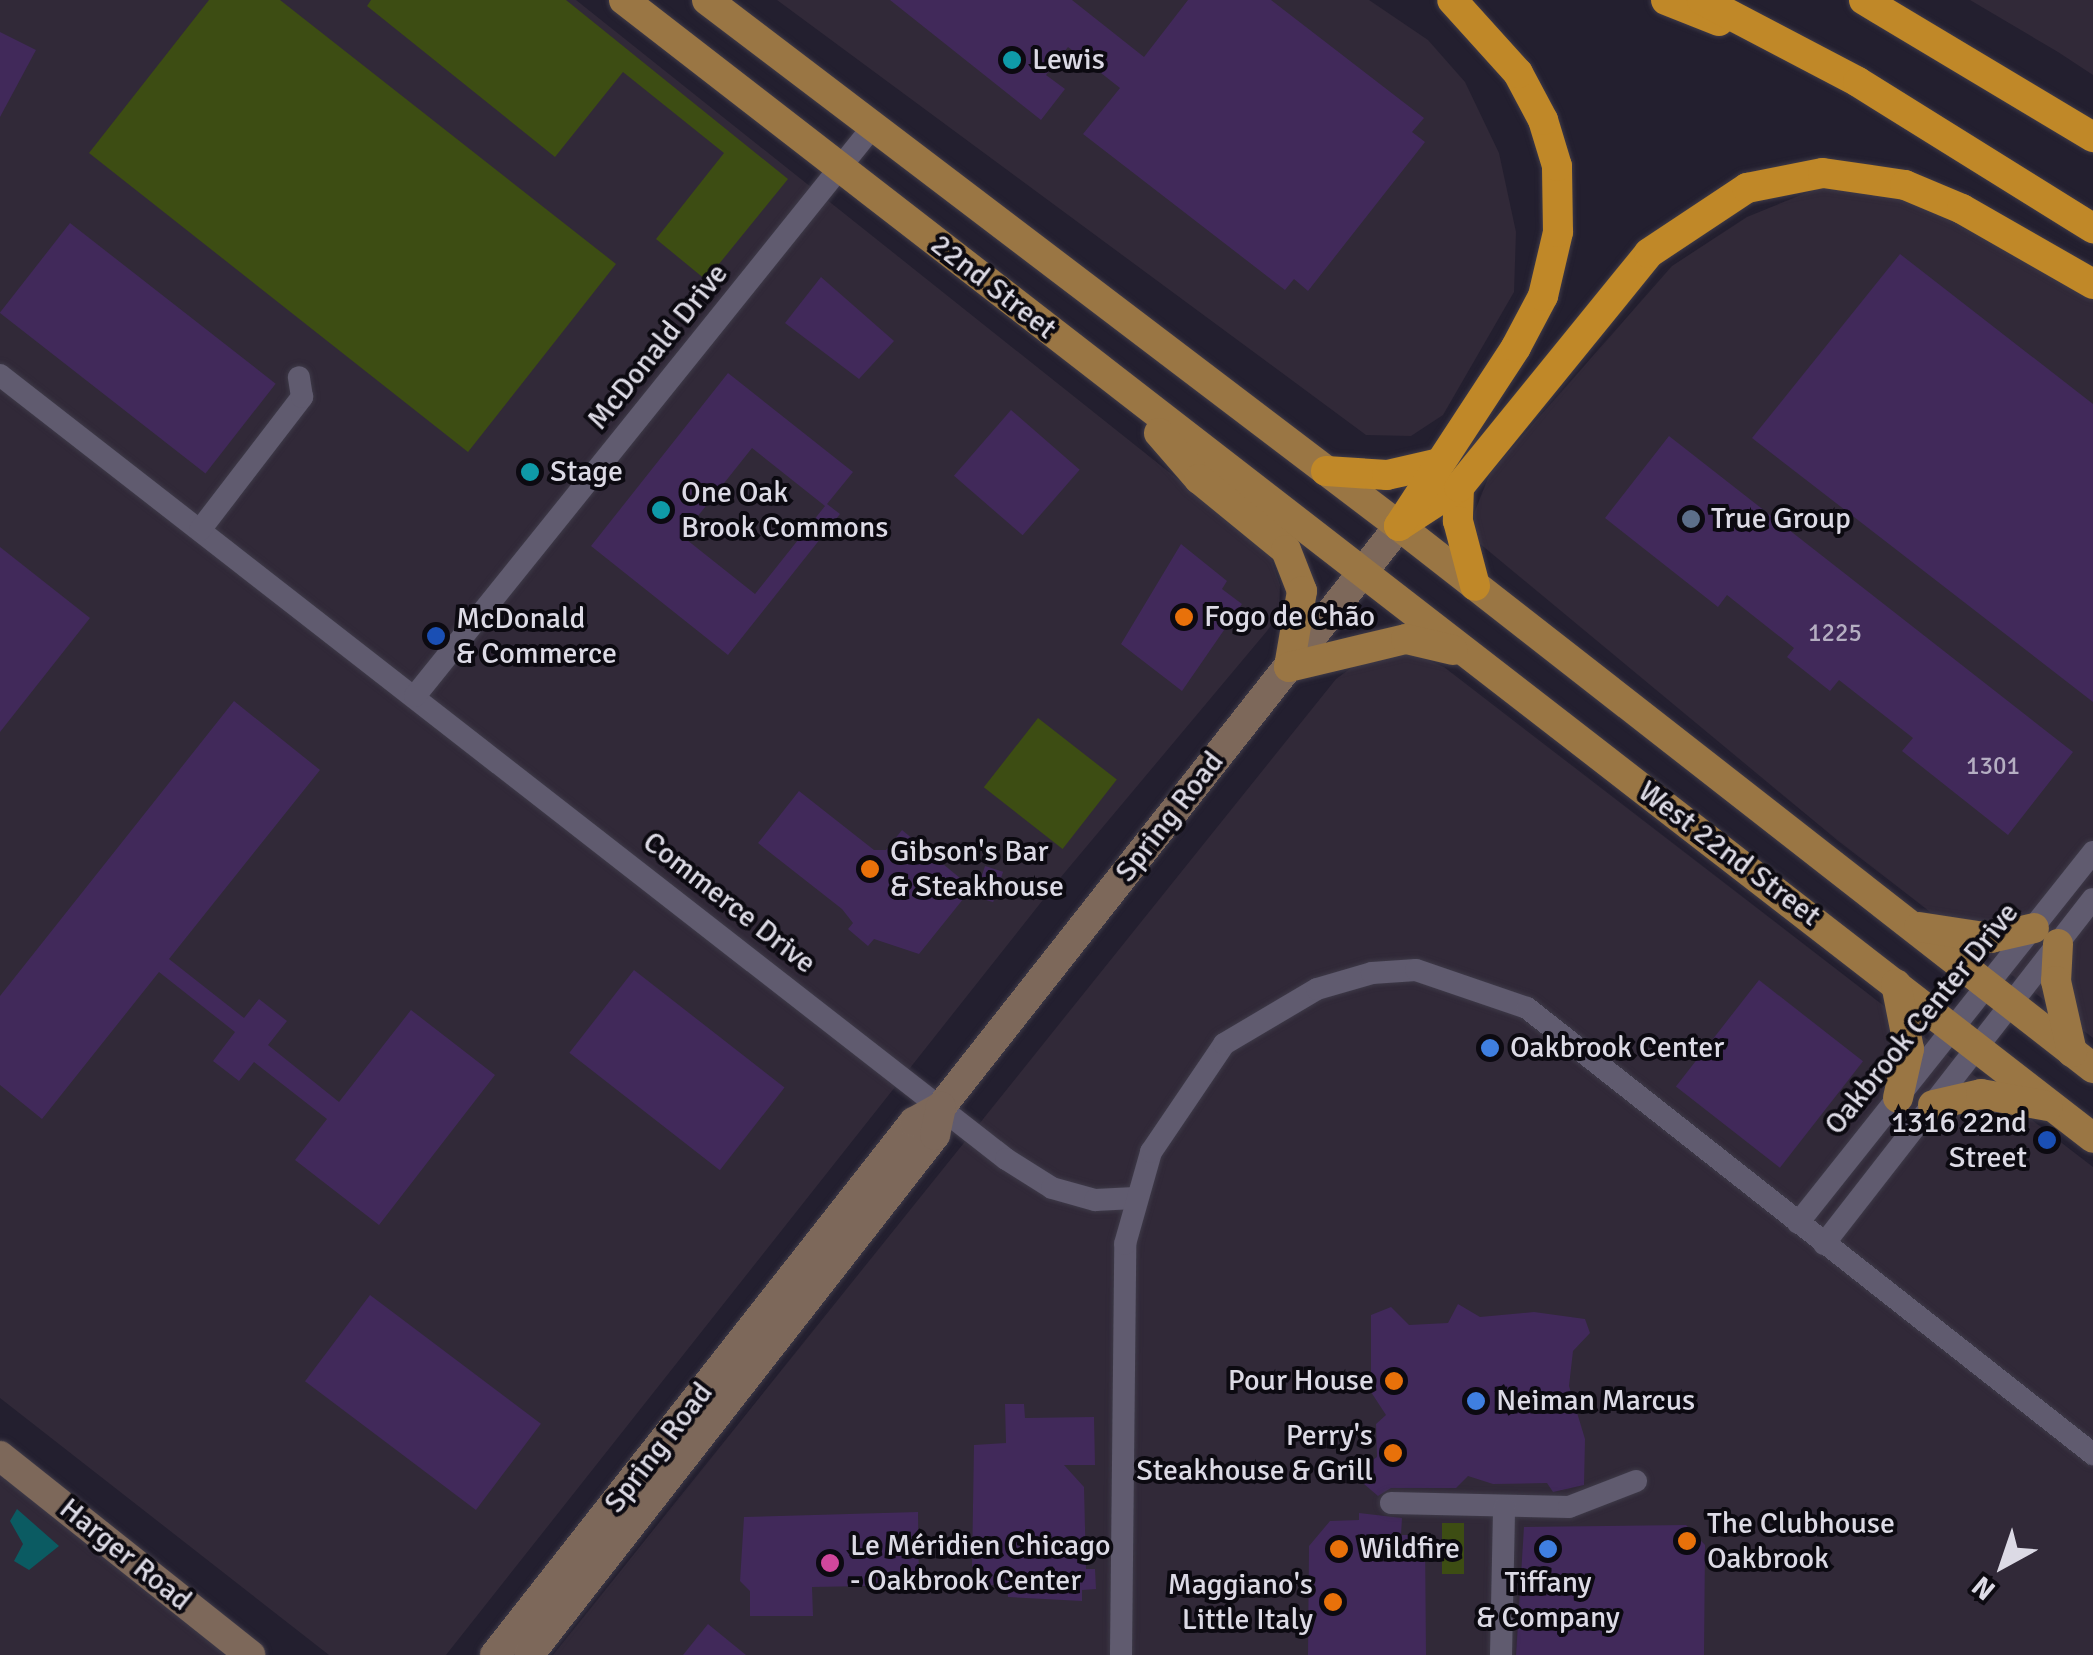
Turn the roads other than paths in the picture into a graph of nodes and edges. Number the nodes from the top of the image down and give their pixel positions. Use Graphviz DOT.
graph roads {
  1 [pos="624,0"];
  2 [pos="707,0"];
  3 [pos="1452,0"];
  4 [pos="1666,0"];
  5 [pos="1702,0"];
  6 [pos="1864,0"];
  7 [pos="1858,82"];
  8 [pos="871,129"];
  9 [pos="2093,137"];
  10 [pos="840,168"];
  11 [pos="2093,228"];
  12 [pos="2093,284"];
  13 [pos="0,375"];
  14 [pos="300,378"];
  15 [pos="1147,408"];
  16 [pos="1435,464"];
  17 [pos="1326,471"];
  18 [pos="1458,487"];
  19 [pos="1400,526"];
  20 [pos="200,530"];
  21 [pos="1362,574"];
  22 [pos="1476,586"];
  23 [pos="1467,654"];
  24 [pos="1290,667"];
  25 [pos="416,696"];
  26 [pos="2093,852"];
  27 [pos="2093,900"];
  28 [pos="1904,921"];
  29 [pos="2046,936"];
  30 [pos="1896,984"];
  31 [pos="1998,997"];
  32 [pos="1965,1039"];
  33 [pos="2082,1060"];
  34 [pos="1898,1098"];
  35 [pos="1933,1105"];
  36 [pos="941,1107"];
  37 [pos="2054,1107"];
  38 [pos="2093,1138"];
  39 [pos="1135,1198"];
  40 [pos="1798,1223"];
  41 [pos="1824,1244"];
  42 [pos="2093,1454"];
  43 [pos="0,1456"];
  44 [pos="1636,1481"];
  45 [pos="1391,1503"];
  46 [pos="1504,1508"];
  47 [pos="250,1655"];
  48 [pos="495,1655"];
  49 [pos="530,1655"];
  50 [pos="1121,1655"];
  51 [pos="1501,1655"];
  1 -- 10 [label="main road, 22nd Street"];
  2 -- 8 [label="main road, 22nd Street"];
  3 -- 16 [label="highway"];
  4 -- 7 [label="highway"];
  5 -- 7 [label="highway"];
  6 -- 9 [label="highway"];
  7 -- 11 [label="highway"];
  8 -- 10 [label="street, McDonald Drive"];
  8 -- 17 [label="main road, 22nd Street"];
  10 -- 15 [label="main road, 22nd Street"];
  10 -- 25 [label="street, McDonald Drive"];
  12 -- 18 [label="highway"];
  13 -- 20 [label="street"];
  14 -- 20 [label="street"];
  15 -- 21 [label="main road, 22nd Street"];
  15 -- 24 [label="main road"];
  16 -- 17 [label="highway"];
  16 -- 19 [label="highway"];
  17 -- 19 [label="main road, 22nd Street"];
  18 -- 19 [label="highway"];
  18 -- 22 [label="highway"];
  19 -- 21 [label="street, Spring Road"];
  19 -- 22 [label="main road, West 22nd Street"];
  20 -- 25 [label="street, Commerce Drive"];
  21 -- 23 [label="main road, West 22nd Street"];
  21 -- 24 [label="street, Spring Road"];
  22 -- 28 [label="main road, West 22nd Street"];
  23 -- 24 [label="main road"];
  23 -- 30 [label="main road, West 22nd Street"];
  24 -- 36 [label="street, Spring Road"];
  25 -- 36 [label="street, Commerce Drive"];
  26 -- 29 [label="street, Oakbrook Center Drive"];
  27 -- 29 [label="street, Oakbrook Center Drive"];
  28 -- 29 [label="main road"];
  28 -- 31 [label="main road, West 22nd Street"];
  29 -- 31 [label="street, Oakbrook Center Drive"];
  29 -- 33 [label="main road"];
  30 -- 32 [label="main road, West 22nd Street"];
  30 -- 34 [label="main road"];
  31 -- 32 [label="street, Oakbrook Center Drive"];
  31 -- 33 [label="main road, West 22nd Street"];
  32 -- 34 [label="street, Oakbrook Center Drive"];
  32 -- 35 [label="street, Oakbrook Center Drive"];
  32 -- 37 [label="main road, West 22nd Street"];
  34 -- 40 [label="street, Oakbrook Center Drive"];
  35 -- 37 [label="main road"];
  35 -- 41 [label="street, Oakbrook Center Drive"];
  36 -- 39 [label="street"];
  36 -- 48 [label="street, Spring Road"];
  36 -- 49 [label="street, Spring Road"];
  37 -- 38 [label="main road, West 22nd Street"];
  39 -- 40 [label="street"];
  39 -- 50 [label="street"];
  40 -- 41 [label="street"];
  41 -- 42 [label="street"];
  43 -- 47 [label="street, Harger Road"];
  44 -- 46 [label="street"];
  45 -- 46 [label="street"];
  46 -- 51 [label="street"];
}
